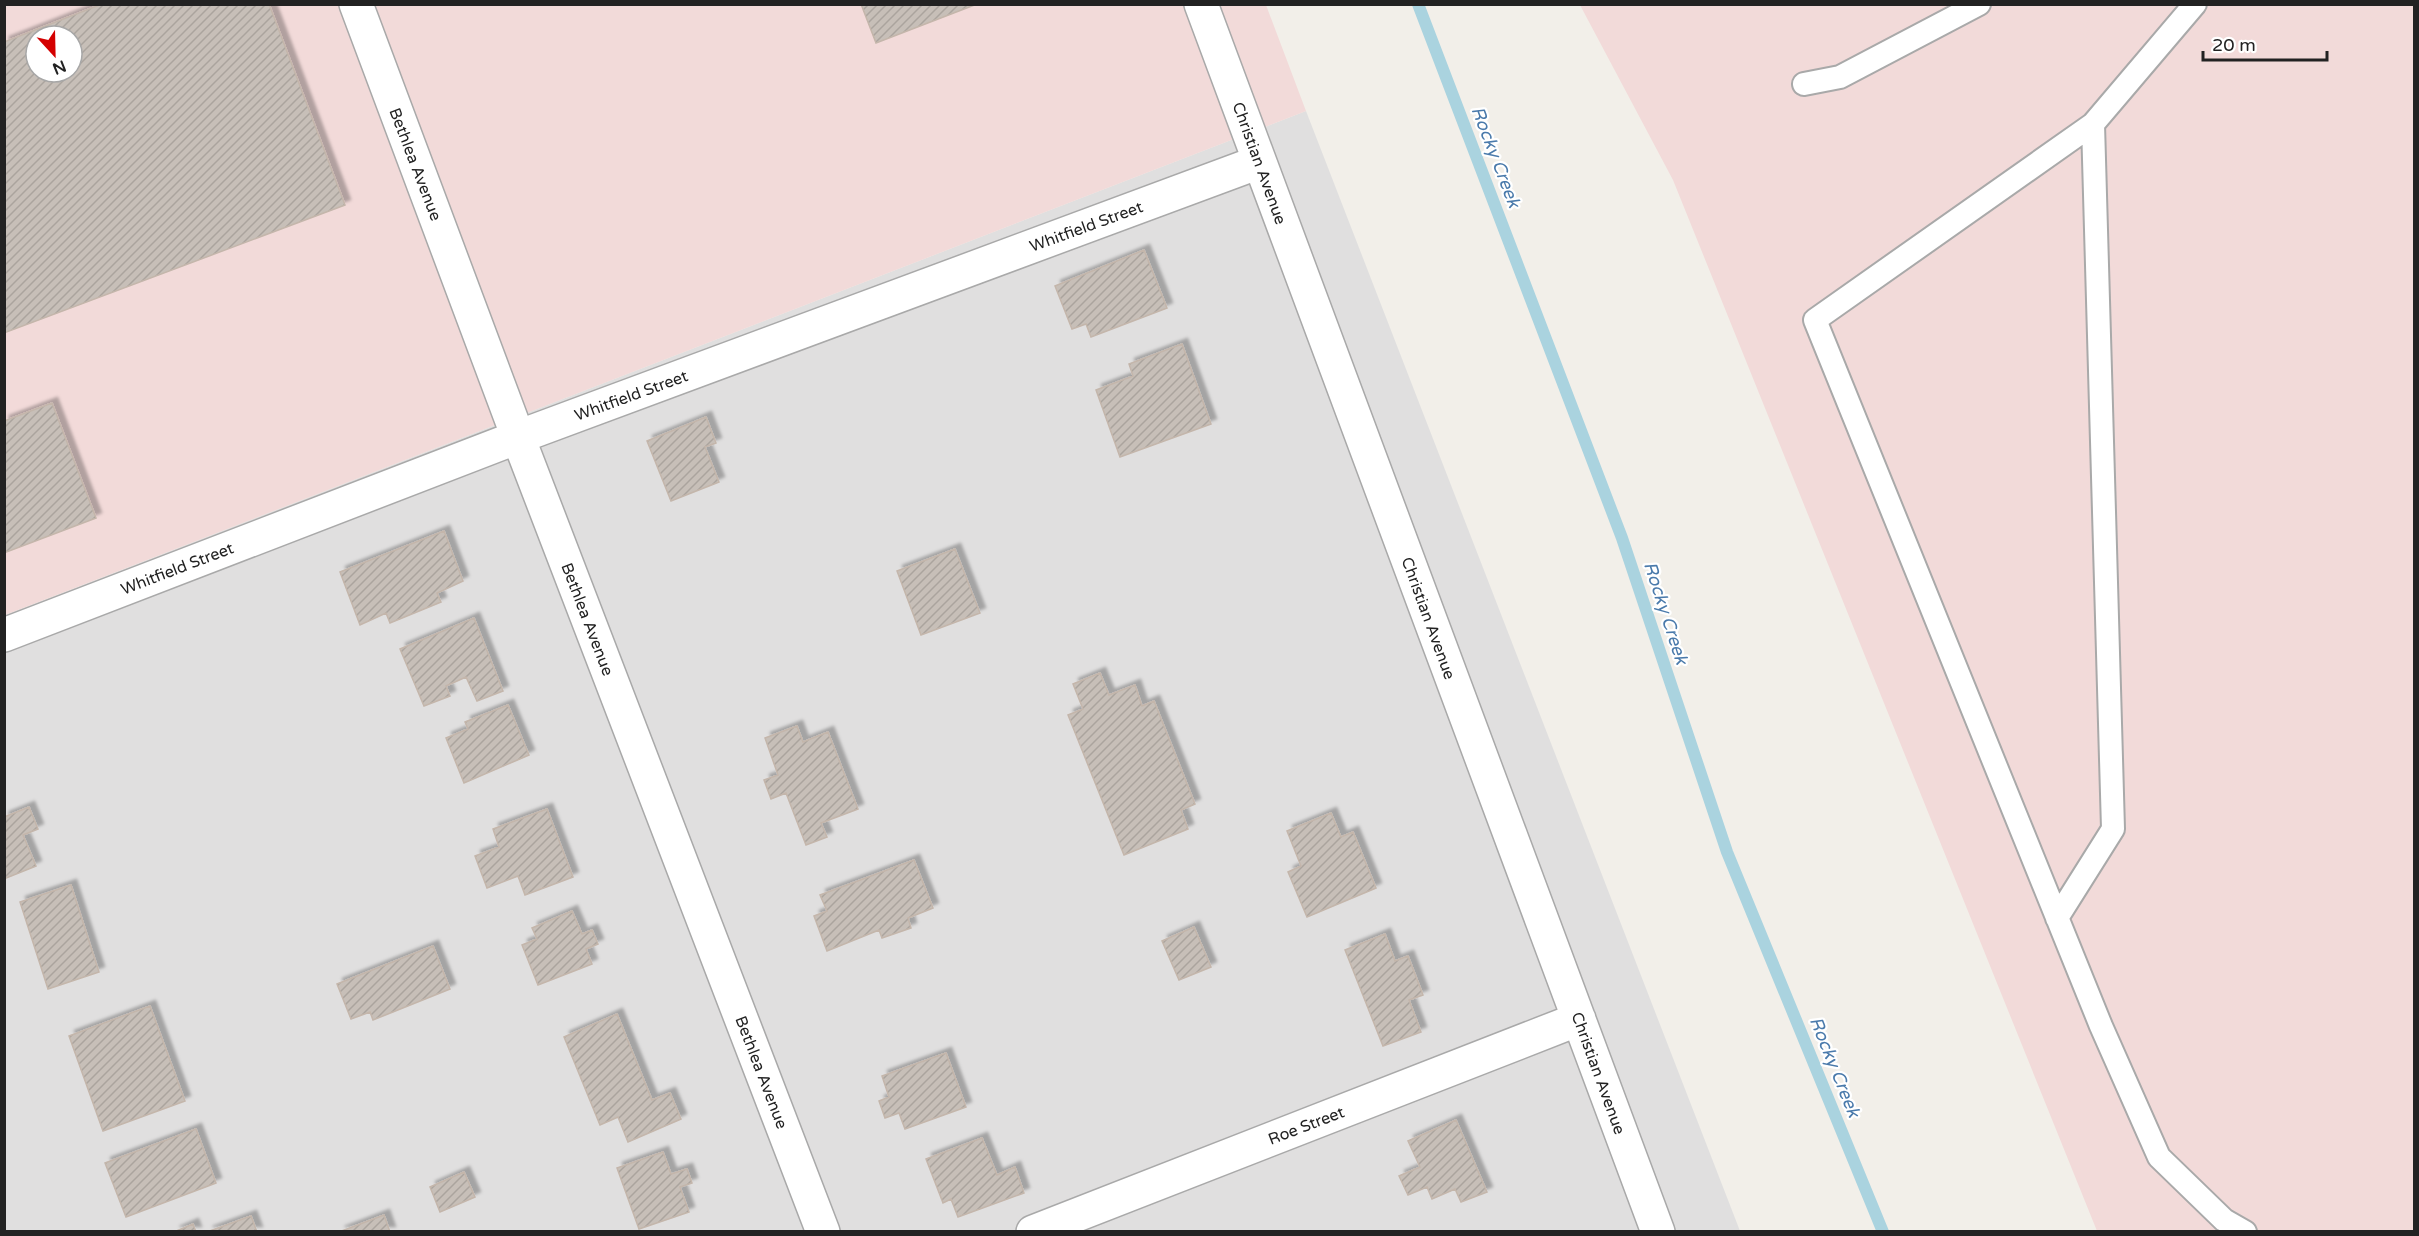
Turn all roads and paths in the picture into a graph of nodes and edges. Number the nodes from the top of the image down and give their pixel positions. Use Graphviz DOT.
graph roads {
  1 [pos="356,4"];
  2 [pos="1201,4"];
  3 [pos="1979,4"];
  4 [pos="2195,4"];
  5 [pos="1804,84"];
  6 [pos="2093,124"];
  7 [pos="1259,162"];
  8 [pos="518,437"];
  9 [pos="4,634"];
  10 [pos="2056,918"];
  11 [pos="1579,1019"];
  12 [pos="823,1232"];
  13 [pos="1033,1232"];
  14 [pos="1658,1232"];
  15 [pos="2245,1232"];
  1 -- 8 [label="street, Bethlea Avenue"];
  2 -- 7 [label="street, Christian Avenue"];
  3 -- 5 [label="lane"];
  4 -- 6 [label="lane"];
  6 -- 10 [label="lane"];
  6 -- 10 [label="lane"];
  7 -- 8 [label="street, Whitfield Street"];
  7 -- 11 [label="street, Christian Avenue"];
  8 -- 9 [label="street, Whitfield Street"];
  8 -- 12 [label="street, Bethlea Avenue"];
  10 -- 15 [label="lane"];
  11 -- 13 [label="street, Roe Street"];
  11 -- 14 [label="street, Christian Avenue"];
}
